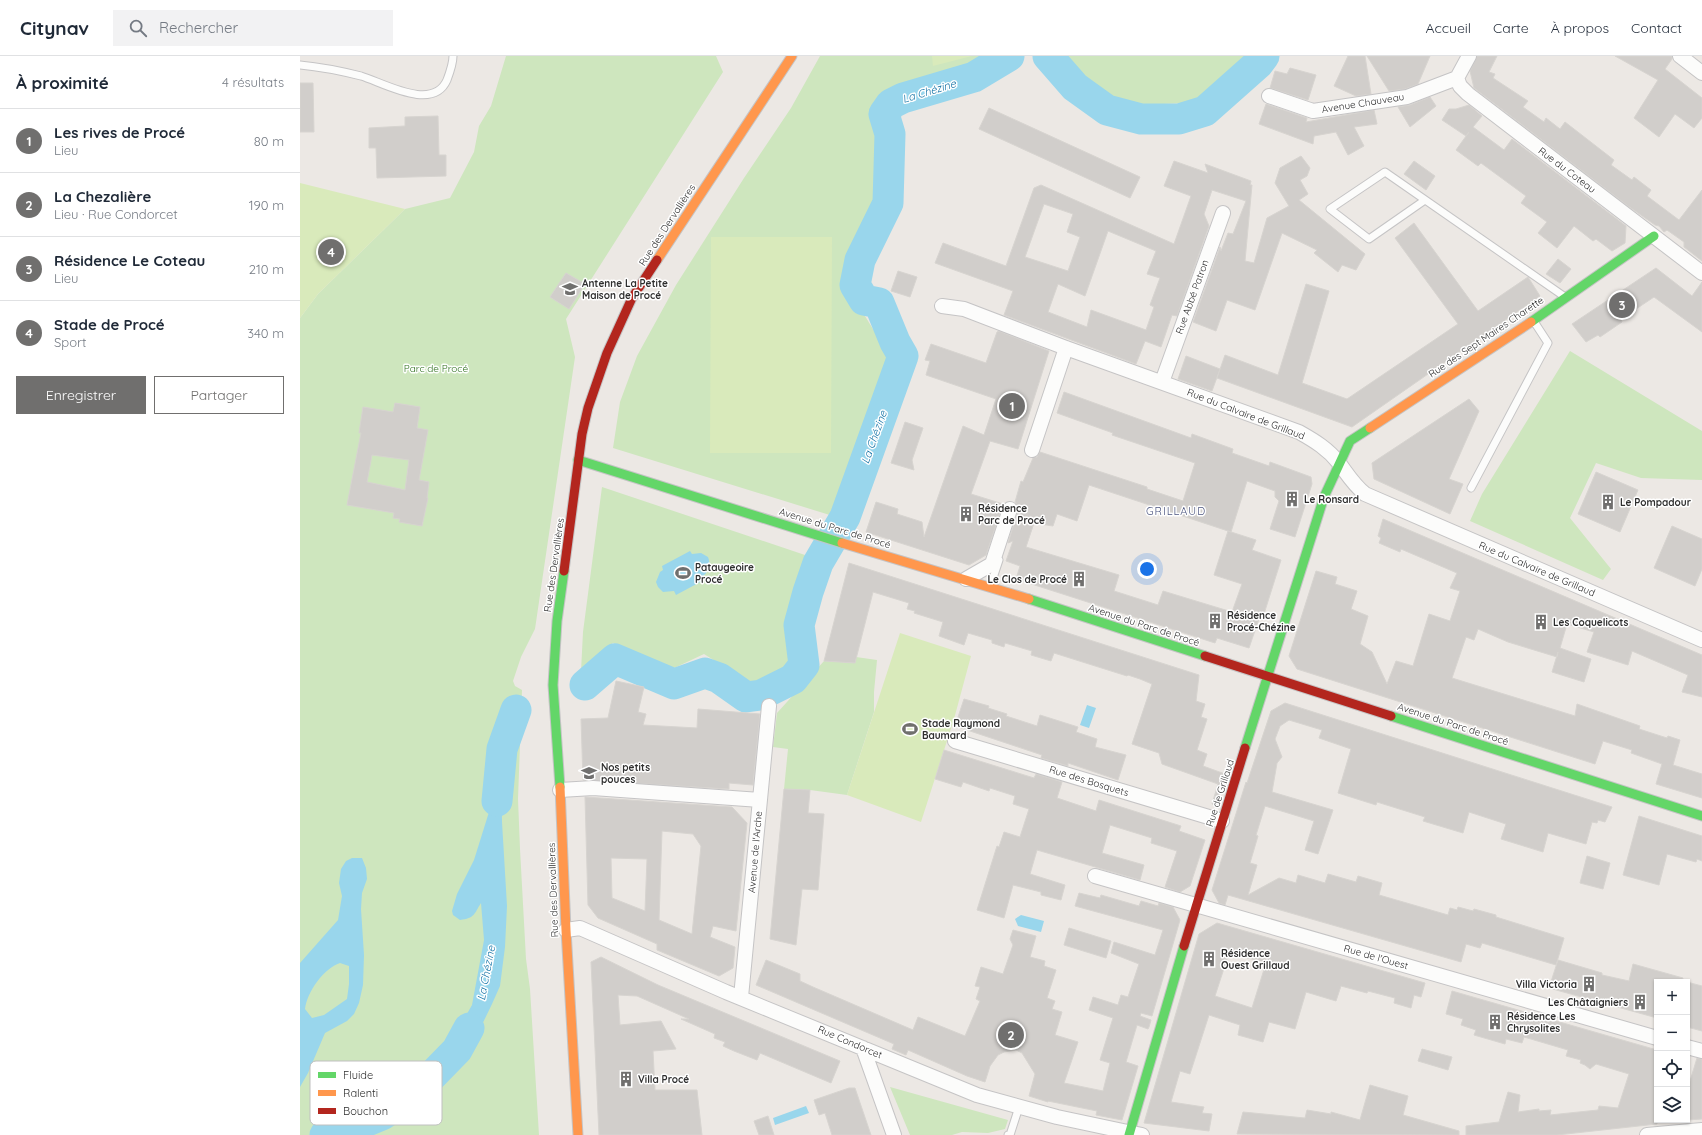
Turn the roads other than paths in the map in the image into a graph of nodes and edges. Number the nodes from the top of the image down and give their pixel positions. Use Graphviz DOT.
graph roads {
  1 [pos="453,56"];
  2 [pos="792,56"];
  3 [pos="1468,56"];
  4 [pos="1680,56"];
  5 [pos="300,65"];
  6 [pos="1702,73"];
  7 [pos="1457,78"];
  8 [pos="1269,96"];
  9 [pos="1425,200"];
  10 [pos="1223,213"];
  11 [pos="1654,236"];
  12 [pos="1702,272"];
  13 [pos="1565,297"];
  14 [pos="942,306"];
  15 [pos="1533,320"];
  16 [pos="1066,348"];
  17 [pos="1162,382"];
  18 [pos="1032,450"];
  19 [pos="578,460"];
  20 [pos="1339,463"];
  21 [pos="1471,488"];
  22 [pos="1014,507"];
  23 [pos="966,579"];
  24 [pos="990,587"];
  25 [pos="1702,640"];
  26 [pos="1268,677"];
  27 [pos="769,706"];
  28 [pos="955,740"];
  29 [pos="560,790"];
  30 [pos="760,800"];
  31 [pos="1702,816"];
  32 [pos="1222,821"];
  33 [pos="1095,876"];
  34 [pos="1196,905"];
  35 [pos="566,930"];
  36 [pos="741,997"];
  37 [pos="1654,1037"];
  38 [pos="863,1048"];
  39 [pos="1690,1048"];
  40 [pos="1702,1052"];
  41 [pos="1019,1107"];
  42 [pos="1693,1132"];
  43 [pos="1133,1134"];
  44 [pos="578,1135"];
  45 [pos="894,1135"];
  46 [pos="1008,1135"];
  47 [pos="1647,1135"];
  1 -- 5 [label="lane"];
  2 -- 19 [label="street, Rue des Dervallières"];
  3 -- 7 [label="street"];
  4 -- 6 [label="street"];
  7 -- 8 [label="street, Avenue Chauveau"];
  7 -- 11 [label="street, Rue du Coteau"];
  9 -- 9 [label="lane"];
  9 -- 13 [label="lane"];
  10 -- 17 [label="street, Rue Abbé Patron"];
  11 -- 12 [label="street, Rue du Coteau"];
  11 -- 13 [label="street, Rue des Sept Maires Charette"];
  13 -- 15 [label="street, Rue des Sept Maires Charette"];
  14 -- 16 [label="street, Rue du Calvaire de Grillaud"];
  15 -- 20 [label="street, Rue des Sept Maires Charette"];
  15 -- 21 [label="lane"];
  16 -- 17 [label="street, Rue du Calvaire de Grillaud"];
  16 -- 18 [label="street"];
  17 -- 20 [label="street, Rue du Calvaire de Grillaud"];
  19 -- 23 [label="street, Avenue du Parc de Procé"];
  19 -- 29 [label="street, Rue des Dervallières"];
  20 -- 25 [label="street, Rue du Calvaire de Grillaud"];
  20 -- 26 [label="street, Rue de Grillaud"];
  22 -- 23 [label="street"];
  22 -- 24 [label="lane"];
  23 -- 24 [label="street, Avenue du Parc de Procé"];
  24 -- 26 [label="street, Avenue du Parc de Procé"];
  26 -- 31 [label="street, Avenue du Parc de Procé"];
  26 -- 32 [label="street, Rue de Grillaud"];
  27 -- 30 [label="street, Avenue de l'Arche"];
  28 -- 32 [label="street, Rue des Bosquets"];
  29 -- 30 [label="street"];
  29 -- 35 [label="street, Rue des Dervallières"];
  30 -- 36 [label="street, Avenue de l'Arche"];
  32 -- 34 [label="street, Rue de Grillaud"];
  33 -- 34 [label="street, Rue de l'Ouest"];
  34 -- 37 [label="street, Rue de l'Ouest"];
  34 -- 43 [label="street, Rue de Grillaud"];
  35 -- 36 [label="street, Rue Condorcet"];
  35 -- 44 [label="street, Rue des Dervallières"];
  36 -- 38 [label="street, Rue Condorcet"];
  38 -- 41 [label="street, Rue Condorcet"];
  38 -- 45 [label="street"];
  39 -- 40 [label="street"];
  41 -- 43 [label="street, Rue Condorcet"];
  41 -- 46 [label="lane"];
  42 -- 47 [label="street"];
}
